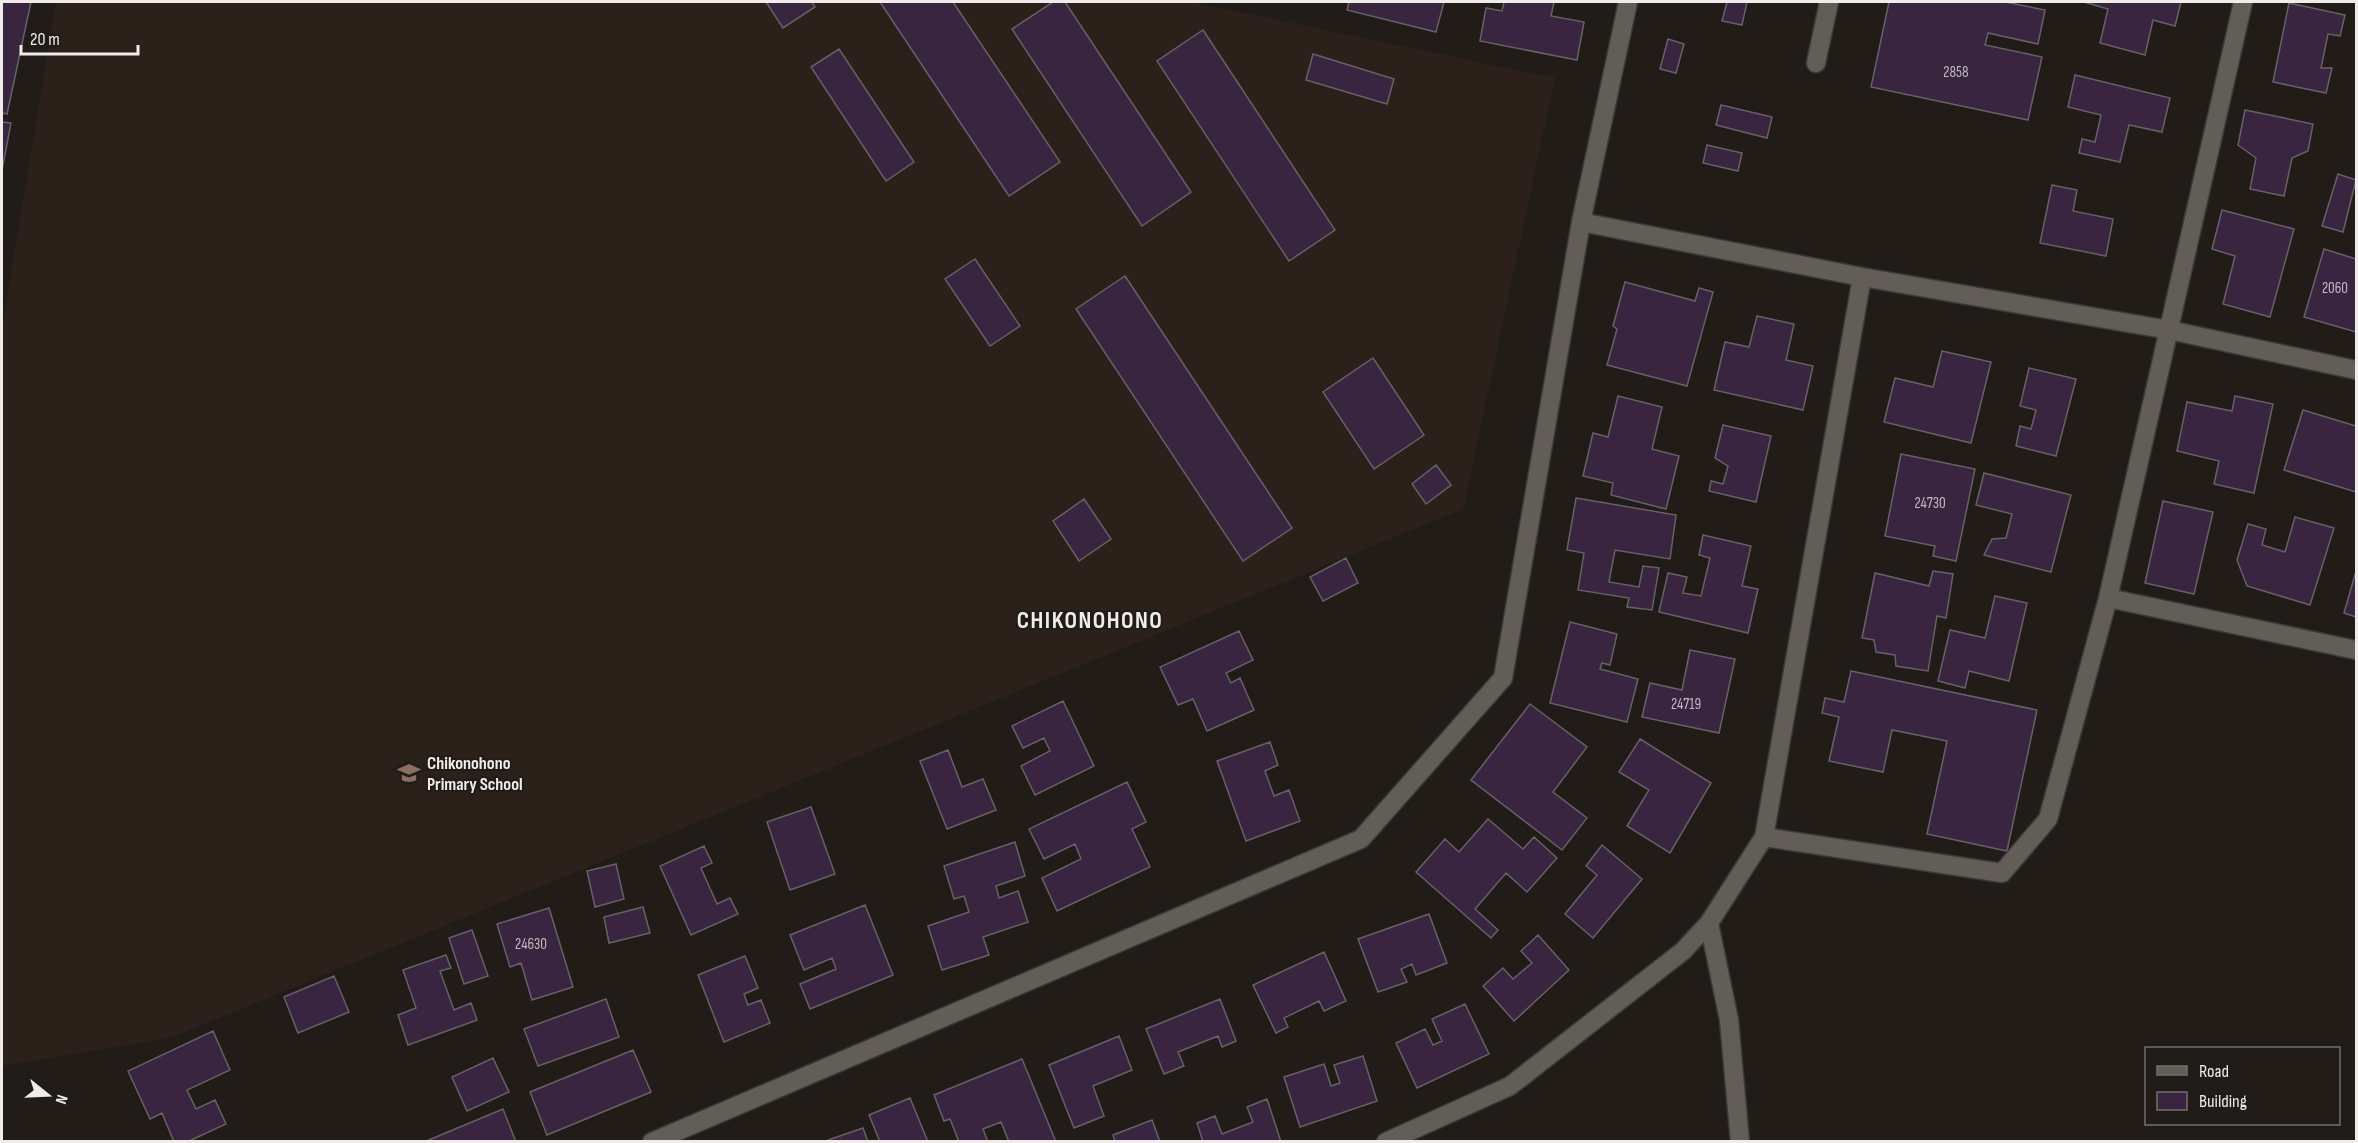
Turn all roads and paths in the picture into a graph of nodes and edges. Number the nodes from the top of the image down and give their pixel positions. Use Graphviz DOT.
graph roads {
  1 [pos="1629,2"];
  2 [pos="1829,2"];
  3 [pos="2243,2"];
  4 [pos="1816,63"];
  5 [pos="1581,222"];
  6 [pos="1862,277"];
  7 [pos="2169,330"];
  8 [pos="2356,370"];
  9 [pos="2108,598"];
  10 [pos="2356,650"];
  11 [pos="1764,837"];
  12 [pos="1709,923"];
  13 [pos="652,1142"];
  14 [pos="1386,1142"];
  15 [pos="1740,1142"];
  1 -- 5 [label="street"];
  2 -- 4 [label="street"];
  3 -- 7 [label="street"];
  5 -- 6 [label="street"];
  5 -- 13 [label="street"];
  6 -- 7 [label="street"];
  6 -- 11 [label="street"];
  7 -- 8 [label="street"];
  7 -- 9 [label="street"];
  9 -- 10 [label="street"];
  9 -- 11 [label="street"];
  11 -- 12 [label="street"];
  12 -- 14 [label="street"];
  12 -- 15 [label="street"];
}
